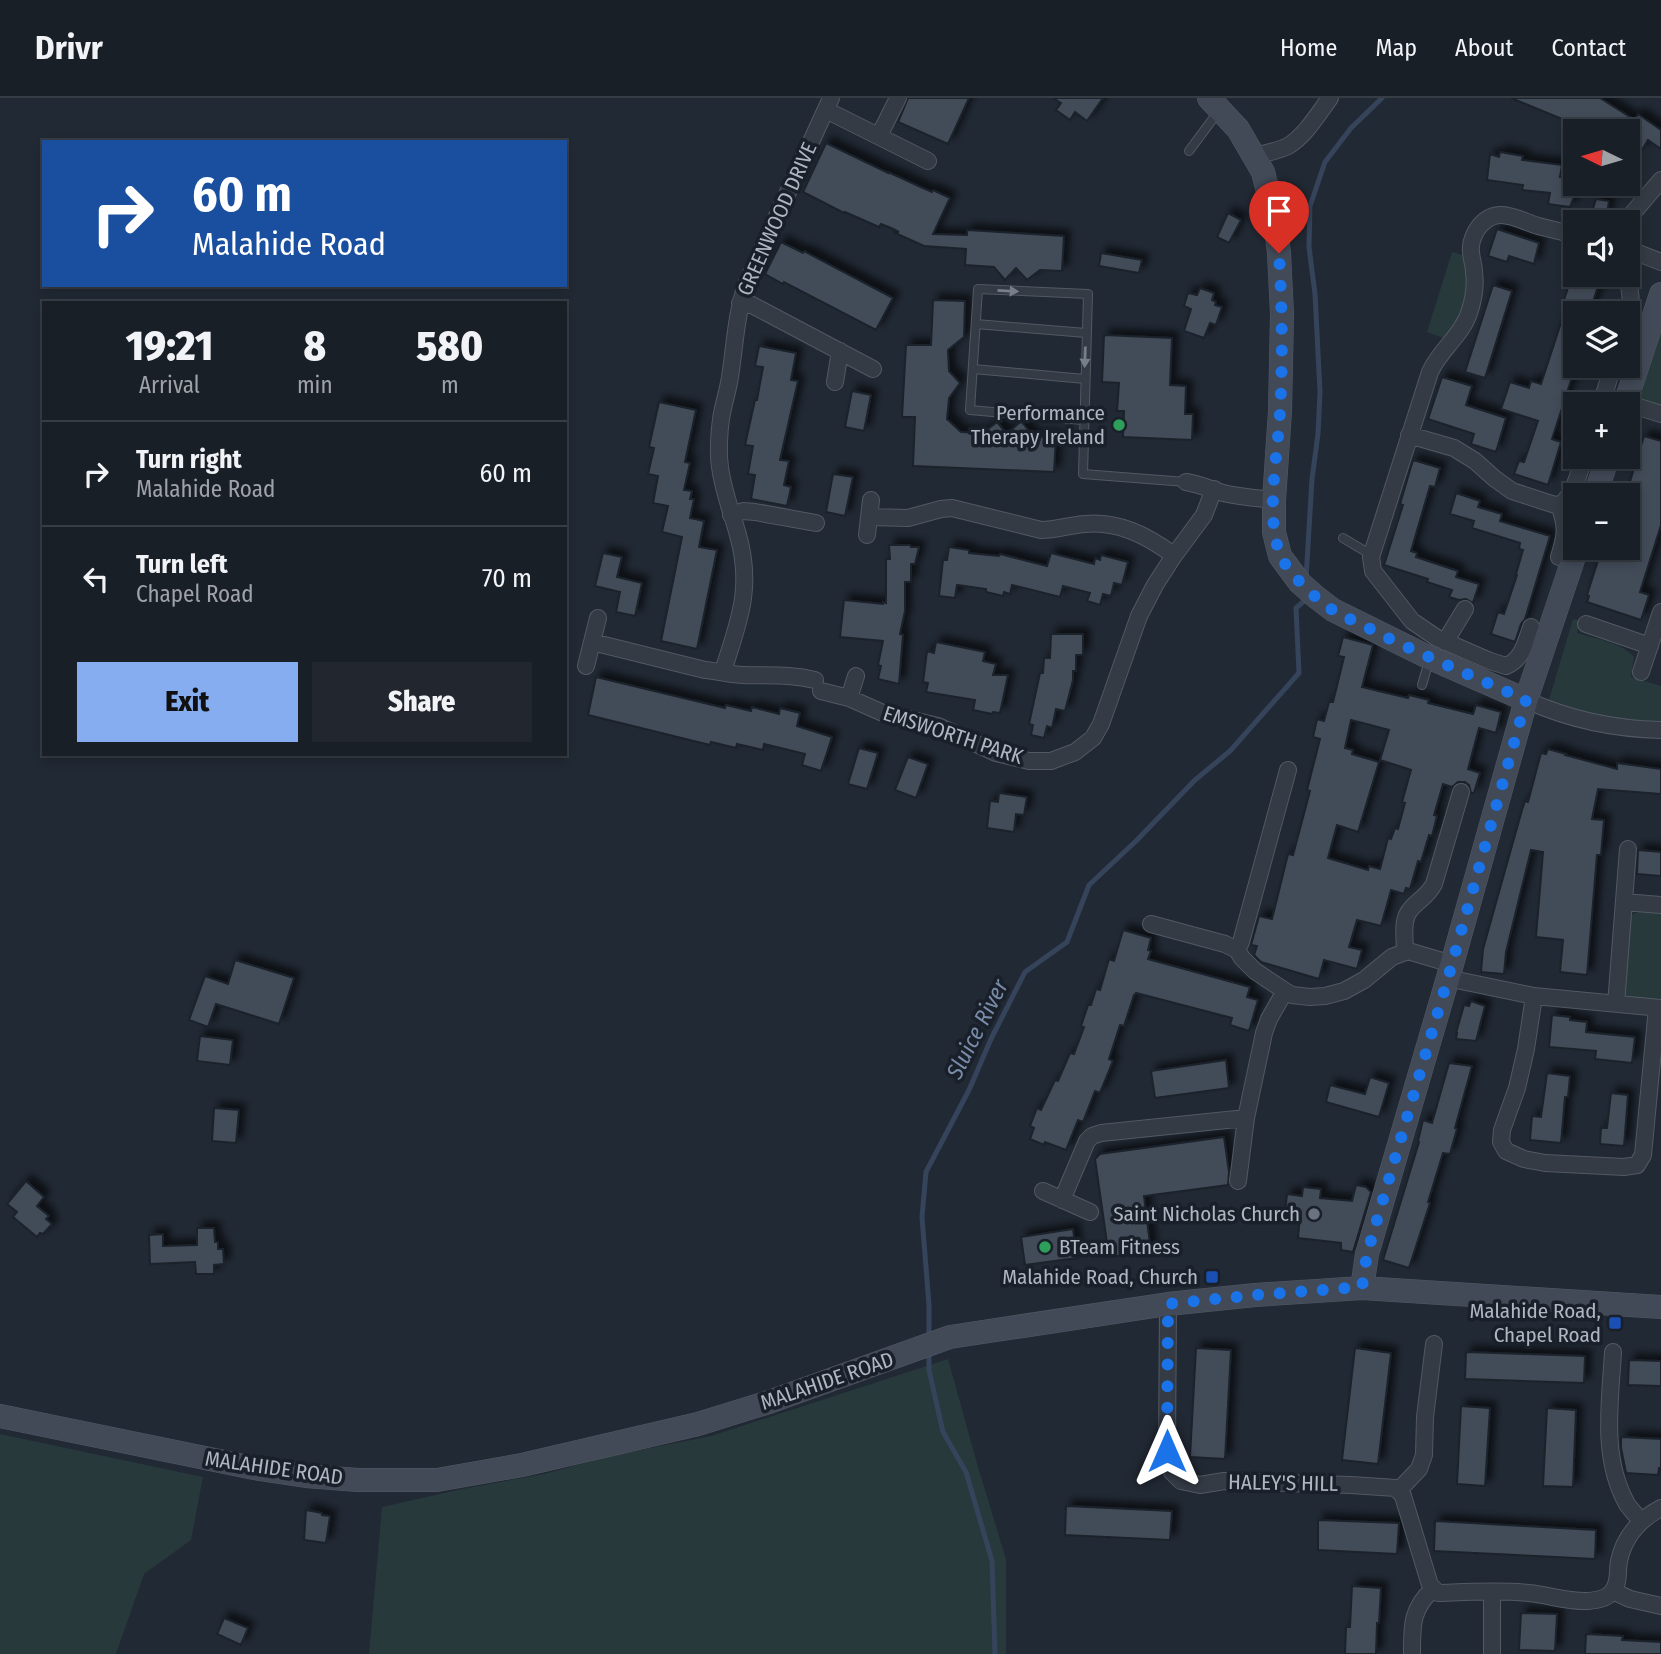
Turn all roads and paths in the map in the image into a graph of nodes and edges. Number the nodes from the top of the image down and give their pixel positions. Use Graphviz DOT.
graph roads {
  1 [pos="898,98"];
  2 [pos="1330,98"];
  3 [pos="829,104"];
  4 [pos="1215,104"];
  5 [pos="879,136"];
  6 [pos="1189,152"];
  7 [pos="1255,156"];
  8 [pos="928,161"];
  9 [pos="1661,180"];
  10 [pos="1635,210"];
  11 [pos="1563,232"];
  12 [pos="1640,254"];
  13 [pos="1661,262"];
  14 [pos="1661,294"];
  15 [pos="740,303"];
  16 [pos="976,324"];
  17 [pos="1086,334"];
  18 [pos="840,351"];
  19 [pos="873,369"];
  20 [pos="973,369"];
  21 [pos="1084,379"];
  22 [pos="835,382"];
  23 [pos="1629,392"];
  24 [pos="1640,408"];
  25 [pos="1661,414"];
  26 [pos="1083,420"];
  27 [pos="1409,435"];
  28 [pos="1580,469"];
  29 [pos="1186,482"];
  30 [pos="1214,489"];
  31 [pos="871,500"];
  32 [pos="1273,500"];
  33 [pos="1559,505"];
  34 [pos="731,515"];
  35 [pos="869,517"];
  36 [pos="1563,520"];
  37 [pos="816,523"];
  38 [pos="867,535"];
  39 [pos="1343,538"];
  40 [pos="1172,557"];
  41 [pos="1371,557"];
  42 [pos="1566,560"];
  43 [pos="1465,608"];
  44 [pos="1661,612"];
  45 [pos="598,618"];
  46 [pos="1586,624"];
  47 [pos="1531,627"];
  48 [pos="592,642"];
  49 [pos="1650,646"];
  50 [pos="1437,650"];
  51 [pos="586,666"];
  52 [pos="723,671"];
  53 [pos="1641,672"];
  54 [pos="856,676"];
  55 [pos="1422,685"];
  56 [pos="849,698"];
  57 [pos="1526,700"];
  58 [pos="1661,730"];
  59 [pos="1288,770"];
  60 [pos="1461,792"];
  61 [pos="1629,849"];
  62 [pos="1625,902"];
  63 [pos="1661,905"];
  64 [pos="1151,924"];
  65 [pos="1237,950"];
  66 [pos="1405,952"];
  67 [pos="1450,971"];
  68 [pos="1285,991"];
  69 [pos="1534,996"];
  70 [pos="1616,1004"];
  71 [pos="1659,1008"];
  72 [pos="1246,1118"];
  73 [pos="1238,1181"];
  74 [pos="1043,1191"];
  75 [pos="1062,1200"];
  76 [pos="1090,1212"];
  77 [pos="1362,1287"];
  78 [pos="1168,1304"];
  79 [pos="1661,1307"];
  80 [pos="1434,1344"];
  81 [pos="1613,1352"];
  82 [pos="0,1416"];
  83 [pos="1398,1491"];
  84 [pos="1661,1508"];
  85 [pos="1641,1521"];
  86 [pos="1433,1589"];
  87 [pos="1613,1591"];
  88 [pos="1492,1592"];
  89 [pos="1661,1606"];
  90 [pos="1412,1654"];
  91 [pos="1492,1654"];
  1 -- 5 [label="street"];
  2 -- 7 [label="street"];
  3 -- 5 [label="street"];
  3 -- 15 [label="street, GREENWOOD DRIVE"];
  4 -- 6 [label="lane"];
  4 -- 7 [label="main road"];
  5 -- 8 [label="street"];
  7 -- 32 [label="main road"];
  9 -- 10 [label="street"];
  11 -- 27 [label="street"];
  12 -- 13 [label="street"];
  14 -- 23 [label="main road"];
  15 -- 18 [label="street"];
  15 -- 34 [label="street, GREENWOOD DRIVE"];
  16 -- 17 [label="lane"];
  16 -- 17 [label="lane, one-way"];
  16 -- 20 [label="lane"];
  17 -- 21 [label="lane, one-way"];
  18 -- 19 [label="street"];
  18 -- 22 [label="street"];
  20 -- 21 [label="lane"];
  20 -- 26 [label="lane"];
  21 -- 26 [label="lane"];
  24 -- 25 [label="street"];
  26 -- 29 [label="lane"];
  27 -- 33 [label="street"];
  27 -- 41 [label="street"];
  28 -- 33 [label="street"];
  29 -- 30 [label="street"];
  30 -- 32 [label="street"];
  30 -- 40 [label="street, EMSWORTH PARK"];
  31 -- 35 [label="street"];
  32 -- 50 [label="main road"];
  33 -- 36 [label="street"];
  34 -- 37 [label="street"];
  34 -- 52 [label="street, GREENWOOD DRIVE"];
  35 -- 38 [label="street"];
  35 -- 40 [label="street"];
  39 -- 41 [label="lane"];
  40 -- 56 [label="street, EMSWORTH PARK"];
  41 -- 50 [label="street"];
  42 -- 57 [label="main road"];
  43 -- 50 [label="street"];
  44 -- 49 [label="street"];
  45 -- 48 [label="street"];
  46 -- 49 [label="street"];
  47 -- 50 [label="street"];
  48 -- 51 [label="street"];
  48 -- 52 [label="street, EMSWORTH PARK"];
  49 -- 53 [label="street"];
  50 -- 55 [label="lane"];
  50 -- 57 [label="main road"];
  52 -- 56 [label="street, EMSWORTH PARK"];
  54 -- 56 [label="street"];
  57 -- 58 [label="street"];
  57 -- 67 [label="main road"];
  59 -- 65 [label="street"];
  60 -- 66 [label="street"];
  61 -- 62 [label="street"];
  62 -- 63 [label="street"];
  62 -- 70 [label="street"];
  64 -- 65 [label="street"];
  65 -- 68 [label="street"];
  66 -- 67 [label="street"];
  66 -- 68 [label="street"];
  67 -- 69 [label="street"];
  67 -- 77 [label="main road"];
  68 -- 72 [label="street"];
  69 -- 70 [label="street"];
  69 -- 71 [label="street"];
  70 -- 71 [label="street"];
  72 -- 73 [label="street"];
  72 -- 75 [label="street"];
  74 -- 75 [label="street"];
  75 -- 76 [label="street"];
  77 -- 78 [label="main road, MALAHIDE ROAD"];
  77 -- 79 [label="main road, MALAHIDE ROAD"];
  78 -- 82 [label="main road, MALAHIDE ROAD"];
  78 -- 83 [label="street, HALEY'S HILL"];
  80 -- 83 [label="street"];
  81 -- 85 [label="street"];
  83 -- 86 [label="street"];
  84 -- 85 [label="street"];
  85 -- 87 [label="street"];
  86 -- 88 [label="street"];
  86 -- 90 [label="street"];
  87 -- 88 [label="street"];
  87 -- 89 [label="street"];
  88 -- 91 [label="street"];
}
